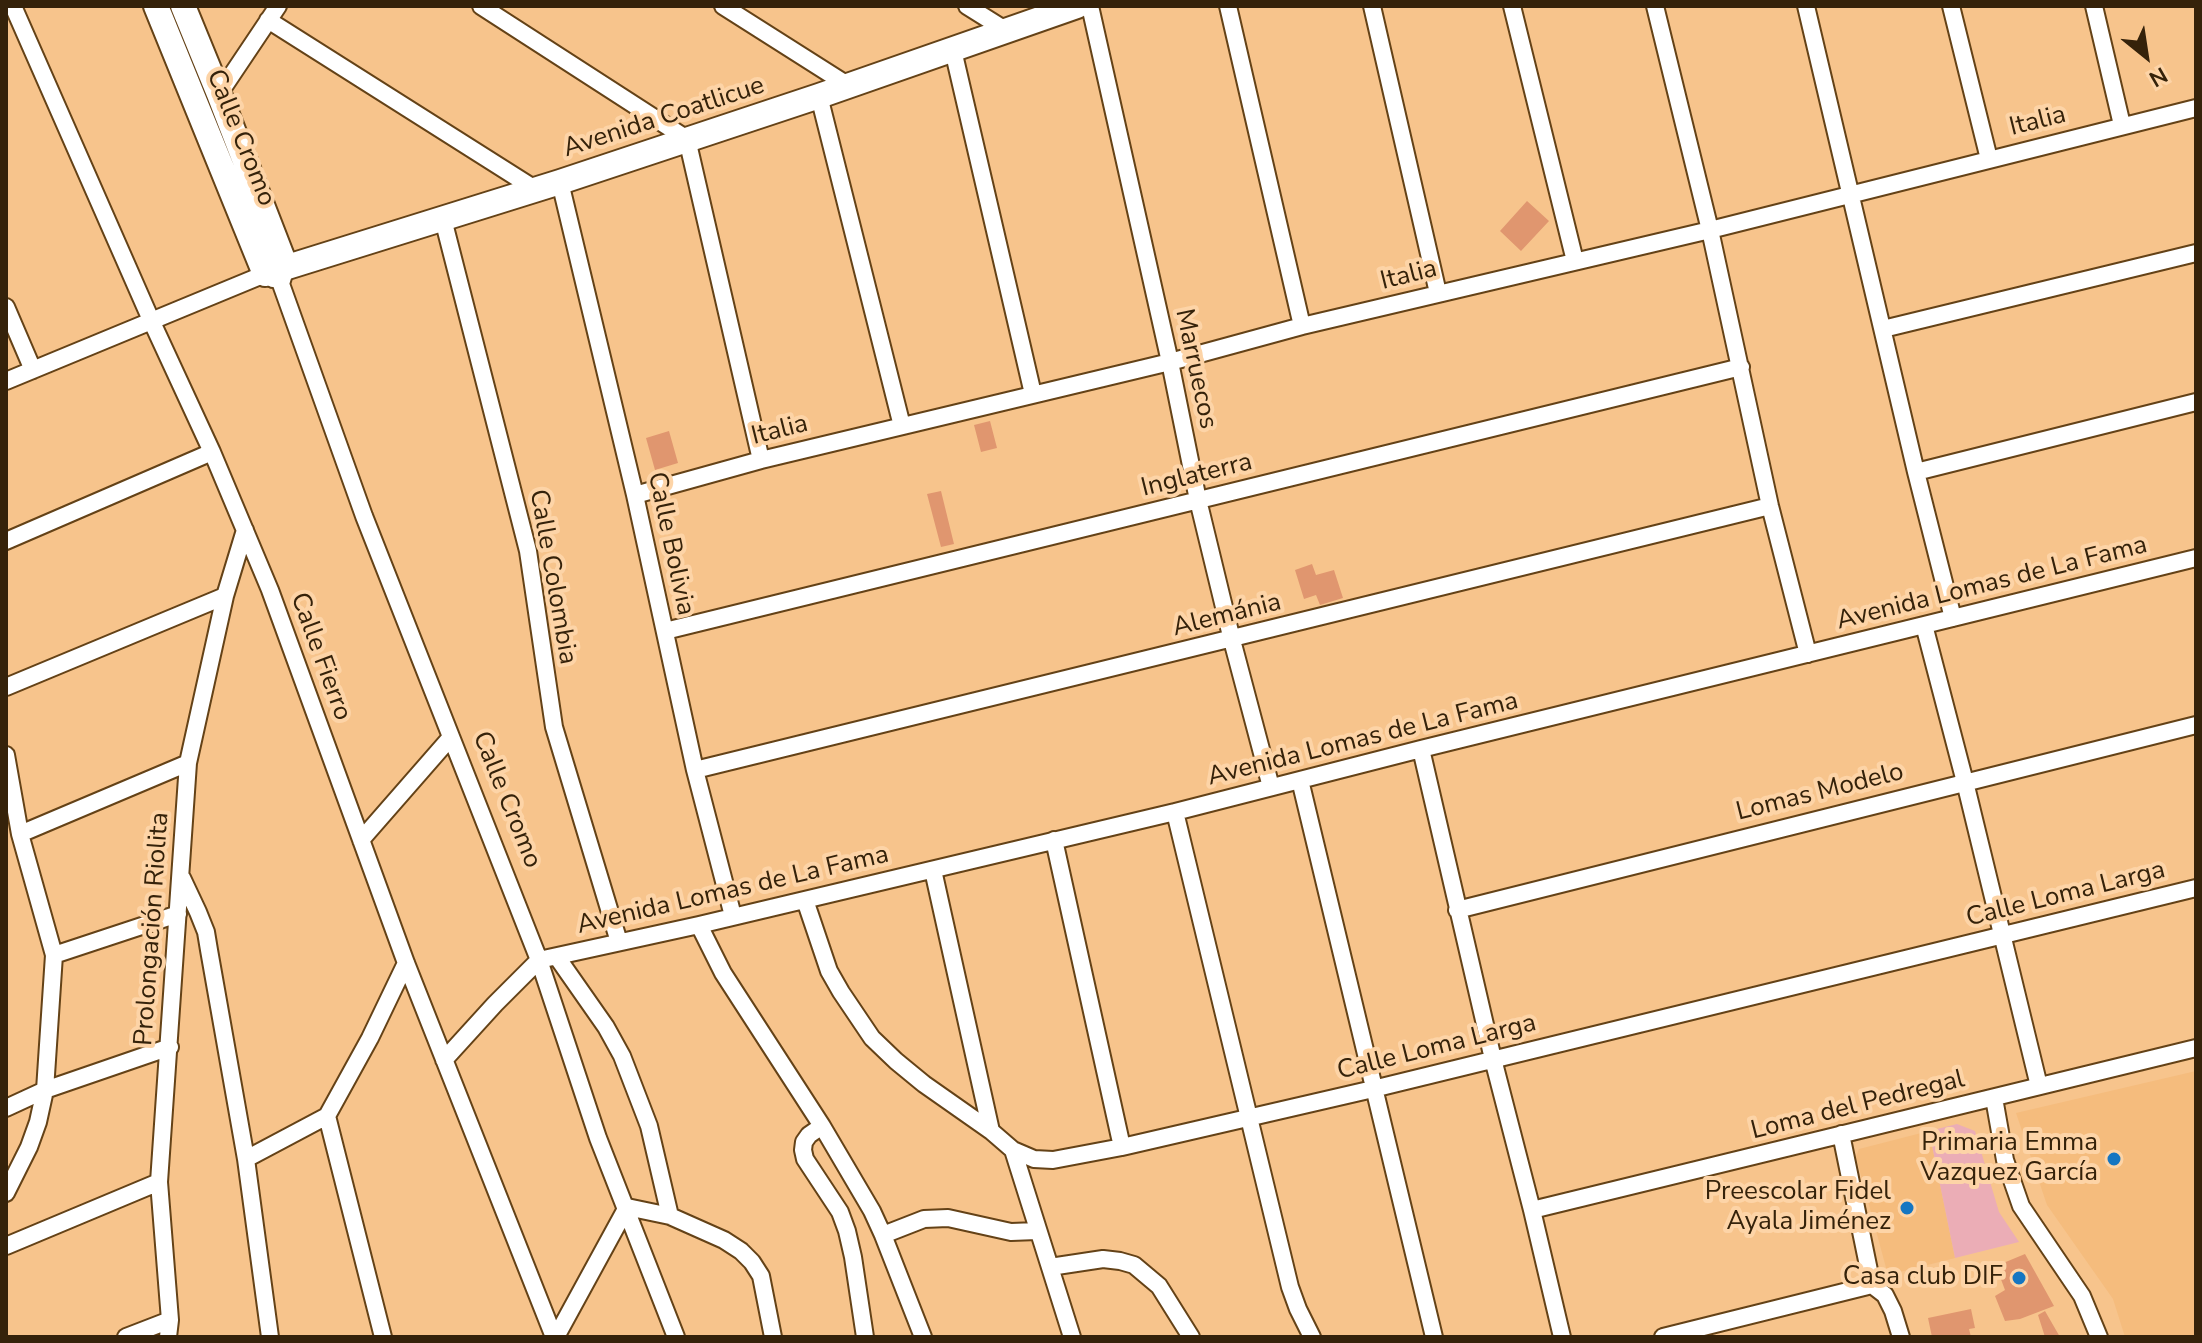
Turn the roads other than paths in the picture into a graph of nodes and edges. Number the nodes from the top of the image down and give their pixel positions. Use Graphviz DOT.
graph roads {
  1 [pos="13,6"];
  2 [pos="156,6"];
  3 [pos="183,6"];
  4 [pos="481,6"];
  5 [pos="723,6"];
  6 [pos="967,6"];
  7 [pos="1077,6"];
  8 [pos="1090,6"];
  9 [pos="1228,6"];
  10 [pos="1372,6"];
  11 [pos="1512,6"];
  12 [pos="1655,6"];
  13 [pos="1806,6"];
  14 [pos="1951,6"];
  15 [pos="2094,6"];
  16 [pos="273,13"];
  17 [pos="1007,31"];
  18 [pos="953,50"];
  19 [pos="849,86"];
  20 [pos="219,94"];
  21 [pos="819,96"];
  22 [pos="2196,108"];
  23 [pos="2122,125"];
  24 [pos="687,139"];
  25 [pos="1989,159"];
  26 [pos="560,182"];
  27 [pos="535,189"];
  28 [pos="1849,194"];
  29 [pos="443,219"];
  30 [pos="1710,230"];
  31 [pos="2196,253"];
  32 [pos="1575,261"];
  33 [pos="278,275"];
  34 [pos="1438,293"];
  35 [pos="6,307"];
  36 [pos="151,320"];
  37 [pos="1302,326"];
  38 [pos="1883,329"];
  39 [pos="1170,362"];
  40 [pos="1741,367"];
  41 [pos="33,370"];
  42 [pos="6,381"];
  43 [pos="1033,394"];
  44 [pos="2196,402"];
  45 [pos="902,426"];
  46 [pos="212,452"];
  47 [pos="761,460"];
  48 [pos="1916,472"];
  49 [pos="635,495"];
  50 [pos="1198,500"];
  51 [pos="1770,506"];
  52 [pos="245,530"];
  53 [pos="6,541"];
  54 [pos="2196,558"];
  55 [pos="225,596"];
  56 [pos="1953,618"];
  57 [pos="1924,625"];
  58 [pos="665,631"];
  59 [pos="1232,640"];
  60 [pos="1808,654"];
  61 [pos="6,687"];
  62 [pos="2196,725"];
  63 [pos="451,737"];
  64 [pos="1421,749"];
  65 [pos="6,755"];
  66 [pos="188,763"];
  67 [pos="695,770"];
  68 [pos="1300,780"];
  69 [pos="1965,782"];
  70 [pos="1271,787"];
  71 [pos="1175,812"];
  72 [pos="20,834"];
  73 [pos="361,840"];
  74 [pos="1054,840"];
  75 [pos="933,870"];
  76 [pos="179,872"];
  77 [pos="2196,888"];
  78 [pos="805,900"];
  79 [pos="1457,910"];
  80 [pos="178,914"];
  81 [pos="733,916"];
  82 [pos="699,925"];
  83 [pos="2003,936"];
  84 [pos="619,942"];
  85 [pos="54,955"];
  86 [pos="557,957"];
  87 [pos="539,960"];
  88 [pos="406,963"];
  89 [pos="170,1047"];
  90 [pos="2196,1048"];
  91 [pos="1493,1059"];
  92 [pos="444,1060"];
  93 [pos="2039,1086"];
  94 [pos="1373,1089"];
  95 [pos="45,1090"];
  96 [pos="1994,1098"];
  97 [pos="6,1108"];
  98 [pos="327,1116"];
  99 [pos="1249,1119"];
  100 [pos="822,1126"];
  101 [pos="991,1131"];
  102 [pos="1841,1134"];
  103 [pos="1122,1147"];
  104 [pos="1013,1150"];
  105 [pos="246,1159"];
  106 [pos="159,1182"];
  107 [pos="6,1193"];
  108 [pos="627,1207"];
  109 [pos="1532,1210"];
  110 [pos="670,1216"];
  111 [pos="1037,1231"];
  112 [pos="883,1235"];
  113 [pos="6,1246"];
  114 [pos="1050,1267"];
  115 [pos="1872,1285"];
  116 [pos="169,1328"];
  117 [pos="126,1337"];
  118 [pos="270,1337"];
  119 [pos="383,1337"];
  120 [pos="555,1337"];
  121 [pos="676,1337"];
  122 [pos="773,1337"];
  123 [pos="865,1337"];
  124 [pos="923,1337"];
  125 [pos="1072,1337"];
  126 [pos="1191,1337"];
  127 [pos="1312,1337"];
  128 [pos="1434,1337"];
  129 [pos="1562,1337"];
  130 [pos="1663,1337"];
  131 [pos="1901,1337"];
  132 [pos="2099,1337"];
  1 -- 36 [label="street, Calle Fierro"];
  2 -- 33 [label="street, Calle Cromo"];
  3 -- 20 [label="street, Calle Cromo"];
  4 -- 24 [label="street"];
  5 -- 19 [label="street"];
  6 -- 17 [label="street"];
  7 -- 17 [label="street, Avenida Coatlicue"];
  8 -- 39 [label="street, Marruecos"];
  9 -- 37 [label="street"];
  10 -- 34 [label="street"];
  11 -- 32 [label="street"];
  12 -- 30 [label="street"];
  13 -- 28 [label="street"];
  14 -- 25 [label="street"];
  15 -- 23 [label="street"];
  16 -- 20 [label="street"];
  16 -- 27 [label="street"];
  17 -- 18 [label="street, Avenida Coatlicue"];
  18 -- 19 [label="street, Avenida Coatlicue"];
  18 -- 43 [label="street"];
  19 -- 21 [label="street, Avenida Coatlicue"];
  20 -- 33 [label="street, Calle Cromo"];
  21 -- 24 [label="street, Avenida Coatlicue"];
  21 -- 45 [label="street"];
  22 -- 23 [label="street, Italia"];
  23 -- 25 [label="street, Italia"];
  24 -- 26 [label="street, Avenida Coatlicue"];
  24 -- 47 [label="street"];
  25 -- 28 [label="street, Italia"];
  26 -- 27 [label="street, Avenida Coatlicue"];
  26 -- 49 [label="street, Calle Bolivia"];
  27 -- 29 [label="street, Avenida Coatlicue"];
  28 -- 30 [label="street, Italia"];
  28 -- 38 [label="street"];
  29 -- 33 [label="street, Avenida Coatlicue"];
  29 -- 84 [label="street, Calle Colombia"];
  30 -- 32 [label="street, Italia"];
  30 -- 40 [label="street"];
  31 -- 38 [label="street"];
  32 -- 34 [label="street, Italia"];
  33 -- 36 [label="street"];
  33 -- 63 [label="street, Calle Cromo"];
  34 -- 37 [label="street, Italia"];
  35 -- 41 [label="street"];
  36 -- 41 [label="street"];
  36 -- 46 [label="street, Calle Fierro"];
  37 -- 39 [label="street, Italia"];
  38 -- 48 [label="street"];
  39 -- 43 [label="street, Italia"];
  39 -- 50 [label="street, Marruecos"];
  40 -- 50 [label="street, Inglaterra"];
  40 -- 51 [label="street"];
  41 -- 42 [label="street"];
  43 -- 45 [label="street, Italia"];
  44 -- 48 [label="street"];
  45 -- 47 [label="street, Italia"];
  46 -- 52 [label="street, Calle Fierro"];
  46 -- 53 [label="street"];
  47 -- 49 [label="street, Italia"];
  48 -- 56 [label="street"];
  49 -- 58 [label="street, Calle Bolivia"];
  50 -- 58 [label="street, Inglaterra"];
  50 -- 59 [label="street, Marruecos"];
  51 -- 59 [label="street, Alemánia"];
  51 -- 60 [label="street"];
  52 -- 55 [label="street, Prolongación Riolita"];
  52 -- 73 [label="street, Calle Fierro"];
  54 -- 56 [label="street, Avenida Lomas de La Fama"];
  55 -- 61 [label="street"];
  55 -- 66 [label="street, Prolongación Riolita"];
  56 -- 57 [label="street, Avenida Lomas de La Fama"];
  57 -- 60 [label="street, Avenida Lomas de La Fama"];
  57 -- 69 [label="street"];
  58 -- 67 [label="street, Calle Bolivia"];
  59 -- 67 [label="street, Alemánia"];
  59 -- 70 [label="street, Marruecos"];
  60 -- 64 [label="street, Avenida Lomas de La Fama"];
  62 -- 69 [label="street, Lomas Modelo"];
  63 -- 73 [label="street"];
  63 -- 87 [label="street, Calle Cromo"];
  64 -- 68 [label="street, Avenida Lomas de La Fama"];
  64 -- 79 [label="street"];
  65 -- 72 [label="street"];
  66 -- 72 [label="street"];
  66 -- 76 [label="street, Prolongación Riolita"];
  67 -- 81 [label="street, Calle Bolivia"];
  68 -- 70 [label="street, Avenida Lomas de La Fama"];
  68 -- 94 [label="street"];
  69 -- 79 [label="street, Lomas Modelo"];
  69 -- 83 [label="street"];
  70 -- 71 [label="street, Avenida Lomas de La Fama"];
  71 -- 74 [label="street, Avenida Lomas de La Fama"];
  71 -- 99 [label="street"];
  72 -- 85 [label="street"];
  73 -- 88 [label="street, Calle Fierro"];
  74 -- 75 [label="street, Avenida Lomas de La Fama"];
  74 -- 103 [label="street"];
  75 -- 78 [label="street, Avenida Lomas de La Fama"];
  75 -- 101 [label="street"];
  76 -- 80 [label="street, Prolongación Riolita"];
  76 -- 105 [label="street"];
  77 -- 83 [label="street, Calle Loma Larga"];
  78 -- 81 [label="street, Avenida Lomas de La Fama"];
  78 -- 101 [label="street, Calle Loma Larga"];
  79 -- 91 [label="street"];
  80 -- 85 [label="street"];
  80 -- 89 [label="street, Prolongación Riolita"];
  81 -- 82 [label="street, Avenida Lomas de La Fama"];
  82 -- 84 [label="street, Avenida Lomas de La Fama"];
  82 -- 100 [label="street"];
  83 -- 91 [label="street, Calle Loma Larga"];
  83 -- 93 [label="street"];
  84 -- 86 [label="street, Avenida Lomas de La Fama"];
  85 -- 95 [label="street"];
  86 -- 87 [label="street, Avenida Lomas de La Fama"];
  86 -- 110 [label="street"];
  87 -- 92 [label="street"];
  87 -- 108 [label="street, Calle Cromo"];
  88 -- 92 [label="street, Calle Fierro"];
  88 -- 98 [label="street"];
  89 -- 95 [label="street"];
  89 -- 106 [label="street, Prolongación Riolita"];
  90 -- 93 [label="street, Loma del Pedregal"];
  91 -- 94 [label="street, Calle Loma Larga"];
  91 -- 109 [label="street"];
  92 -- 120 [label="street, Calle Fierro"];
  93 -- 96 [label="street, Loma del Pedregal"];
  94 -- 99 [label="street, Calle Loma Larga"];
  94 -- 128 [label="street"];
  95 -- 97 [label="street"];
  95 -- 107 [label="street"];
  96 -- 102 [label="street, Loma del Pedregal"];
  96 -- 132 [label="street"];
  98 -- 105 [label="street"];
  98 -- 119 [label="street"];
  99 -- 103 [label="street, Calle Loma Larga"];
  99 -- 127 [label="street"];
  100 -- 112 [label="street"];
  100 -- 123 [label="street"];
  101 -- 104 [label="street, Calle Loma Larga"];
  102 -- 109 [label="street, Loma del Pedregal"];
  102 -- 115 [label="street"];
  103 -- 104 [label="street, Calle Loma Larga"];
  104 -- 111 [label="street"];
  105 -- 118 [label="street"];
  106 -- 113 [label="street"];
  106 -- 116 [label="street, Prolongación Riolita"];
  108 -- 110 [label="street"];
  108 -- 120 [label="street"];
  108 -- 121 [label="street, Calle Cromo"];
  109 -- 129 [label="street"];
  110 -- 122 [label="street"];
  111 -- 112 [label="street"];
  111 -- 114 [label="street"];
  112 -- 124 [label="street"];
  114 -- 125 [label="street"];
  114 -- 126 [label="street"];
  115 -- 130 [label="street"];
  115 -- 131 [label="street"];
  116 -- 117 [label="street"];
}
